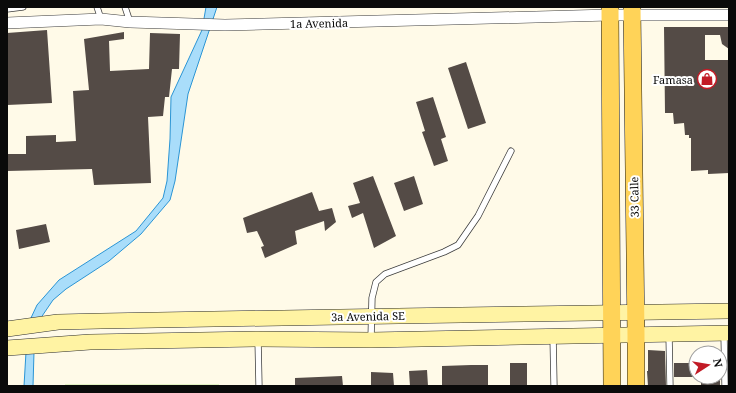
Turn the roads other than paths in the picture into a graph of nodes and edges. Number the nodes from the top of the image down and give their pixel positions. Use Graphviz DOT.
graph roads {
  1 [pos="23,7"];
  2 [pos="97,7"];
  3 [pos="125,7"];
  4 [pos="7,9"];
  5 [pos="610,11"];
  6 [pos="632,11"];
  7 [pos="729,15"];
  8 [pos="101,20"];
  9 [pos="130,22"];
  10 [pos="7,23"];
  11 [pos="511,150"];
  12 [pos="729,311"];
  13 [pos="636,313"];
  14 [pos="612,314"];
  15 [pos="372,315"];
  16 [pos="7,329"];
  17 [pos="727,333"];
  18 [pos="636,335"];
  19 [pos="669,335"];
  20 [pos="553,336"];
  21 [pos="612,336"];
  22 [pos="258,339"];
  23 [pos="371,340"];
  24 [pos="7,348"];
  25 [pos="259,386"];
  26 [pos="554,386"];
  27 [pos="612,386"];
  28 [pos="636,386"];
  29 [pos="670,386"];
  30 [pos="725,386"];
  1 -- 4 [label="lane"];
  2 -- 8 [label="lane"];
  3 -- 9 [label="lane"];
  5 -- 6 [label="street, 1a Avenida"];
  5 -- 9 [label="street, 1a Avenida"];
  5 -- 14 [label="main road, 33 Calle"];
  6 -- 7 [label="street, 1a Avenida"];
  6 -- 13 [label="main road, 33 Calle"];
  8 -- 9 [label="street, 1a Avenida"];
  8 -- 10 [label="street, 1a Avenida"];
  11 -- 15 [label="lane"];
  12 -- 13 [label="street, 3a Avenida SE"];
  13 -- 14 [label="street, 3a Avenida SE"];
  13 -- 18 [label="main road, 33 Calle"];
  14 -- 15 [label="street, 3a Avenida SE"];
  14 -- 21 [label="main road, 33 Calle"];
  15 -- 16 [label="street, 3a Avenida SE"];
  15 -- 23 [label="lane"];
  17 -- 19 [label="street, 3a Avenida SE"];
  17 -- 30 [label="lane"];
  18 -- 19 [label="street, 3a Avenida SE"];
  18 -- 21 [label="street, 3a Avenida SE"];
  18 -- 28 [label="main road, 33 Calle"];
  19 -- 29 [label="lane"];
  20 -- 21 [label="street, 3a Avenida SE"];
  20 -- 23 [label="street, 3a Avenida SE"];
  20 -- 26 [label="lane"];
  21 -- 27 [label="main road, 33 Calle"];
  22 -- 23 [label="street, 3a Avenida SE"];
  22 -- 24 [label="street, 3a Avenida SE"];
  22 -- 25 [label="lane"];
}
